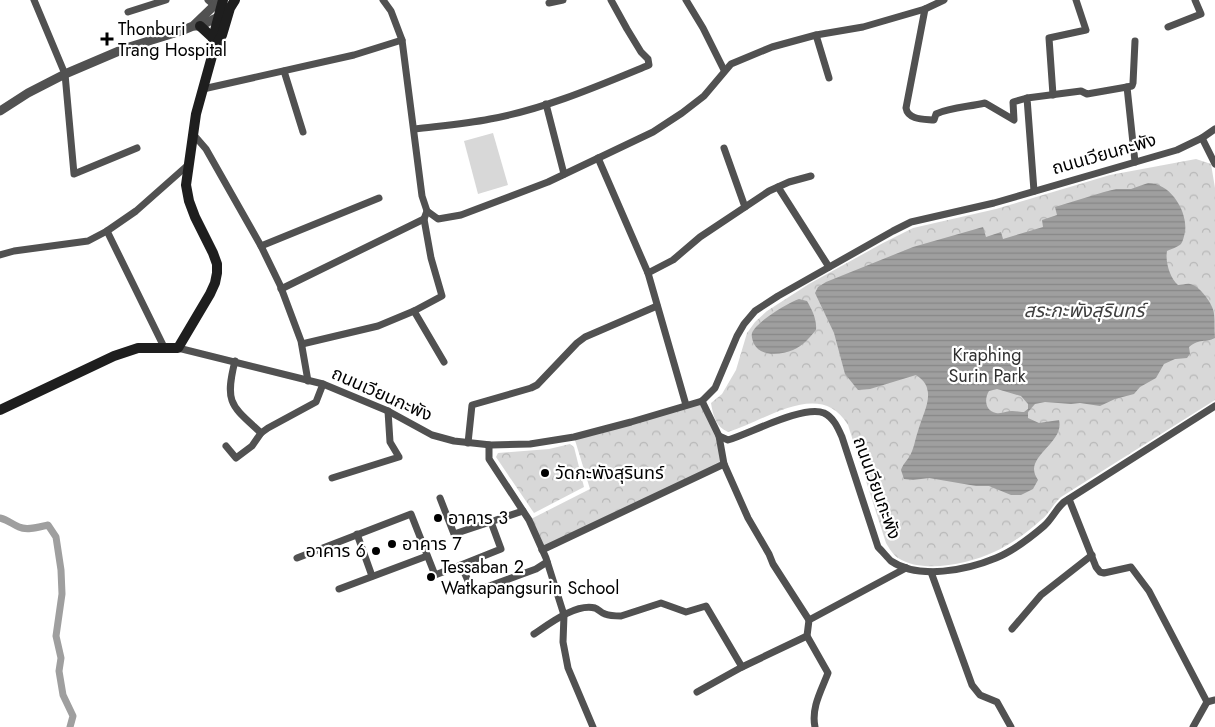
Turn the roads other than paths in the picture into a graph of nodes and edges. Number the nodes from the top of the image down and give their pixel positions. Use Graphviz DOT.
graph roads {
  1 [pos="34,0"];
  2 [pos="166,0"];
  3 [pos="383,0"];
  4 [pos="563,0"];
  5 [pos="611,0"];
  6 [pos="686,0"];
  7 [pos="944,0"];
  8 [pos="1076,0"];
  9 [pos="1195,0"];
  10 [pos="222,2"];
  11 [pos="549,3"];
  12 [pos="925,9"];
  13 [pos="128,12"];
  14 [pos="218,18"];
  15 [pos="196,26"];
  16 [pos="1168,27"];
  17 [pos="816,35"];
  18 [pos="213,38"];
  19 [pos="402,40"];
  20 [pos="1135,41"];
  21 [pos="214,50"];
  22 [pos="724,70"];
  23 [pos="284,71"];
  24 [pos="65,74"];
  25 [pos="829,78"];
  26 [pos="1127,87"];
  27 [pos="203,89"];
  28 [pos="1052,95"];
  29 [pos="1028,98"];
  30 [pos="546,104"];
  31 [pos="0,110"];
  32 [pos="1215,128"];
  33 [pos="415,129"];
  34 [pos="303,132"];
  35 [pos="193,134"];
  36 [pos="1202,138"];
  37 [pos="137,148"];
  38 [pos="724,148"];
  39 [pos="598,158"];
  40 [pos="1135,162"];
  41 [pos="1215,164"];
  42 [pos="188,165"];
  43 [pos="564,174"];
  44 [pos="811,176"];
  45 [pos="778,187"];
  46 [pos="1034,191"];
  47 [pos="379,198"];
  48 [pos="745,207"];
  49 [pos="427,212"];
  50 [pos="424,219"];
  51 [pos="107,231"];
  52 [pos="261,246"];
  53 [pos="0,255"];
  54 [pos="829,267"];
  55 [pos="648,273"];
  56 [pos="281,289"];
  57 [pos="657,306"];
  58 [pos="414,311"];
  59 [pos="302,344"];
  60 [pos="164,347"];
  61 [pos="178,348"];
  62 [pos="235,361"];
  63 [pos="444,362"];
  64 [pos="308,381"];
  65 [pos="323,384"];
  66 [pos="702,401"];
  67 [pos="686,405"];
  68 [pos="1215,406"];
  69 [pos="0,410"];
  70 [pos="388,411"];
  71 [pos="261,434"];
  72 [pos="719,436"];
  73 [pos="468,443"];
  74 [pos="489,445"];
  75 [pos="226,446"];
  76 [pos="724,464"];
  77 [pos="332,478"];
  78 [pos="440,498"];
  79 [pos="1069,499"];
  80 [pos="523,511"];
  81 [pos="491,522"];
  82 [pos="357,534"];
  83 [pos="542,550"];
  84 [pos="1092,555"];
  85 [pos="427,556"];
  86 [pos="297,558"];
  87 [pos="547,562"];
  88 [pos="461,565"];
  89 [pos="906,568"];
  90 [pos="931,572"];
  91 [pos="372,576"];
  92 [pos="339,589"];
  93 [pos="564,615"];
  94 [pos="809,620"];
  95 [pos="1012,629"];
  96 [pos="534,634"];
  97 [pos="807,636"];
  98 [pos="742,667"];
  99 [pos="697,692"];
  100 [pos="1215,700"];
  101 [pos="1207,702"];
  102 [pos="593,727"];
  103 [pos="815,727"];
  104 [pos="1011,727"];
  105 [pos="1194,727"];
  1 -- 24 [label="street"];
  2 -- 13 [label="street"];
  3 -- 19 [label="street"];
  4 -- 11 [label="street"];
  5 -- 30 [label="street"];
  6 -- 22 [label="street"];
  7 -- 12 [label="street"];
  8 -- 28 [label="street"];
  9 -- 16 [label="street"];
  10 -- 14 [label="main road"];
  10 -- 15 [label="street"];
  10 -- 21 [label="main road"];
  12 -- 17 [label="street"];
  12 -- 29 [label="street"];
  14 -- 15 [label="street"];
  14 -- 18 [label="main road"];
  15 -- 18 [label="main road"];
  15 -- 24 [label="street"];
  17 -- 22 [label="street"];
  17 -- 25 [label="street"];
  18 -- 21 [label="main road"];
  19 -- 23 [label="street"];
  19 -- 33 [label="street"];
  20 -- 26 [label="street"];
  21 -- 27 [label="main road"];
  22 -- 39 [label="street"];
  23 -- 27 [label="street"];
  23 -- 34 [label="street"];
  24 -- 31 [label="street"];
  24 -- 37 [label="street"];
  26 -- 28 [label="street"];
  26 -- 40 [label="street"];
  27 -- 35 [label="main road"];
  28 -- 29 [label="street"];
  29 -- 46 [label="street"];
  30 -- 33 [label="street"];
  30 -- 43 [label="street"];
  32 -- 36 [label="street, ถนนเวียนกะพัง"];
  33 -- 49 [label="street"];
  35 -- 42 [label="main road"];
  35 -- 52 [label="street"];
  36 -- 40 [label="street, ถนนเวียนกะพัง"];
  36 -- 41 [label="street"];
  38 -- 48 [label="street"];
  39 -- 43 [label="street"];
  39 -- 55 [label="street"];
  40 -- 46 [label="street, ถนนเวียนกะพัง"];
  42 -- 51 [label="street"];
  42 -- 61 [label="main road"];
  43 -- 49 [label="street"];
  44 -- 45 [label="street"];
  45 -- 48 [label="street"];
  45 -- 54 [label="street"];
  46 -- 54 [label="street, ถนนเวียนกะพัง"];
  47 -- 52 [label="street"];
  48 -- 55 [label="street"];
  49 -- 50 [label="street"];
  50 -- 56 [label="street"];
  50 -- 58 [label="street"];
  51 -- 53 [label="street"];
  51 -- 60 [label="street"];
  52 -- 56 [label="street"];
  54 -- 66 [label="street, ถนนเวียนกะพัง"];
  55 -- 57 [label="street"];
  56 -- 59 [label="street"];
  57 -- 67 [label="street"];
  57 -- 73 [label="street"];
  58 -- 59 [label="street"];
  58 -- 63 [label="street"];
  59 -- 64 [label="street"];
  60 -- 61 [label="main road, ถนนเวียนกะพัง"];
  60 -- 69 [label="main road, ถนนเวียนกะพัง"];
  61 -- 62 [label="street, ถนนเวียนกะพัง"];
  62 -- 64 [label="street, ถนนเวียนกะพัง"];
  62 -- 71 [label="street"];
  64 -- 65 [label="street, ถนนเวียนกะพัง"];
  65 -- 70 [label="street, ถนนเวียนกะพัง"];
  65 -- 71 [label="street"];
  66 -- 67 [label="street, ถนนเวียนกะพัง"];
  66 -- 72 [label="street"];
  67 -- 74 [label="street, ถนนเวียนกะพัง"];
  68 -- 79 [label="street, ถนนเวียนกะพัง"];
  70 -- 73 [label="street, ถนนเวียนกะพัง"];
  70 -- 77 [label="street"];
  71 -- 75 [label="street"];
  72 -- 76 [label="street"];
  72 -- 89 [label="street, ถนนเวียนกะพัง"];
  73 -- 74 [label="street, ถนนเวียนกะพัง"];
  74 -- 80 [label="street"];
  76 -- 83 [label="street"];
  76 -- 94 [label="street"];
  78 -- 81 [label="street"];
  79 -- 84 [label="street"];
  79 -- 90 [label="street, ถนนเวียนกะพัง"];
  80 -- 81 [label="street"];
  80 -- 83 [label="street"];
  81 -- 88 [label="street"];
  82 -- 85 [label="street"];
  82 -- 86 [label="street"];
  82 -- 91 [label="street"];
  83 -- 87 [label="street"];
  84 -- 95 [label="street"];
  84 -- 101 [label="street"];
  85 -- 88 [label="street"];
  85 -- 91 [label="street"];
  87 -- 88 [label="street"];
  87 -- 93 [label="street"];
  89 -- 90 [label="street, ถนนเวียนกะพัง"];
  89 -- 94 [label="street"];
  90 -- 104 [label="street"];
  91 -- 92 [label="street"];
  93 -- 96 [label="street"];
  93 -- 98 [label="street"];
  93 -- 102 [label="street"];
  94 -- 97 [label="street"];
  97 -- 98 [label="street"];
  97 -- 103 [label="street"];
  98 -- 99 [label="street"];
  100 -- 101 [label="street"];
  101 -- 105 [label="street"];
}
